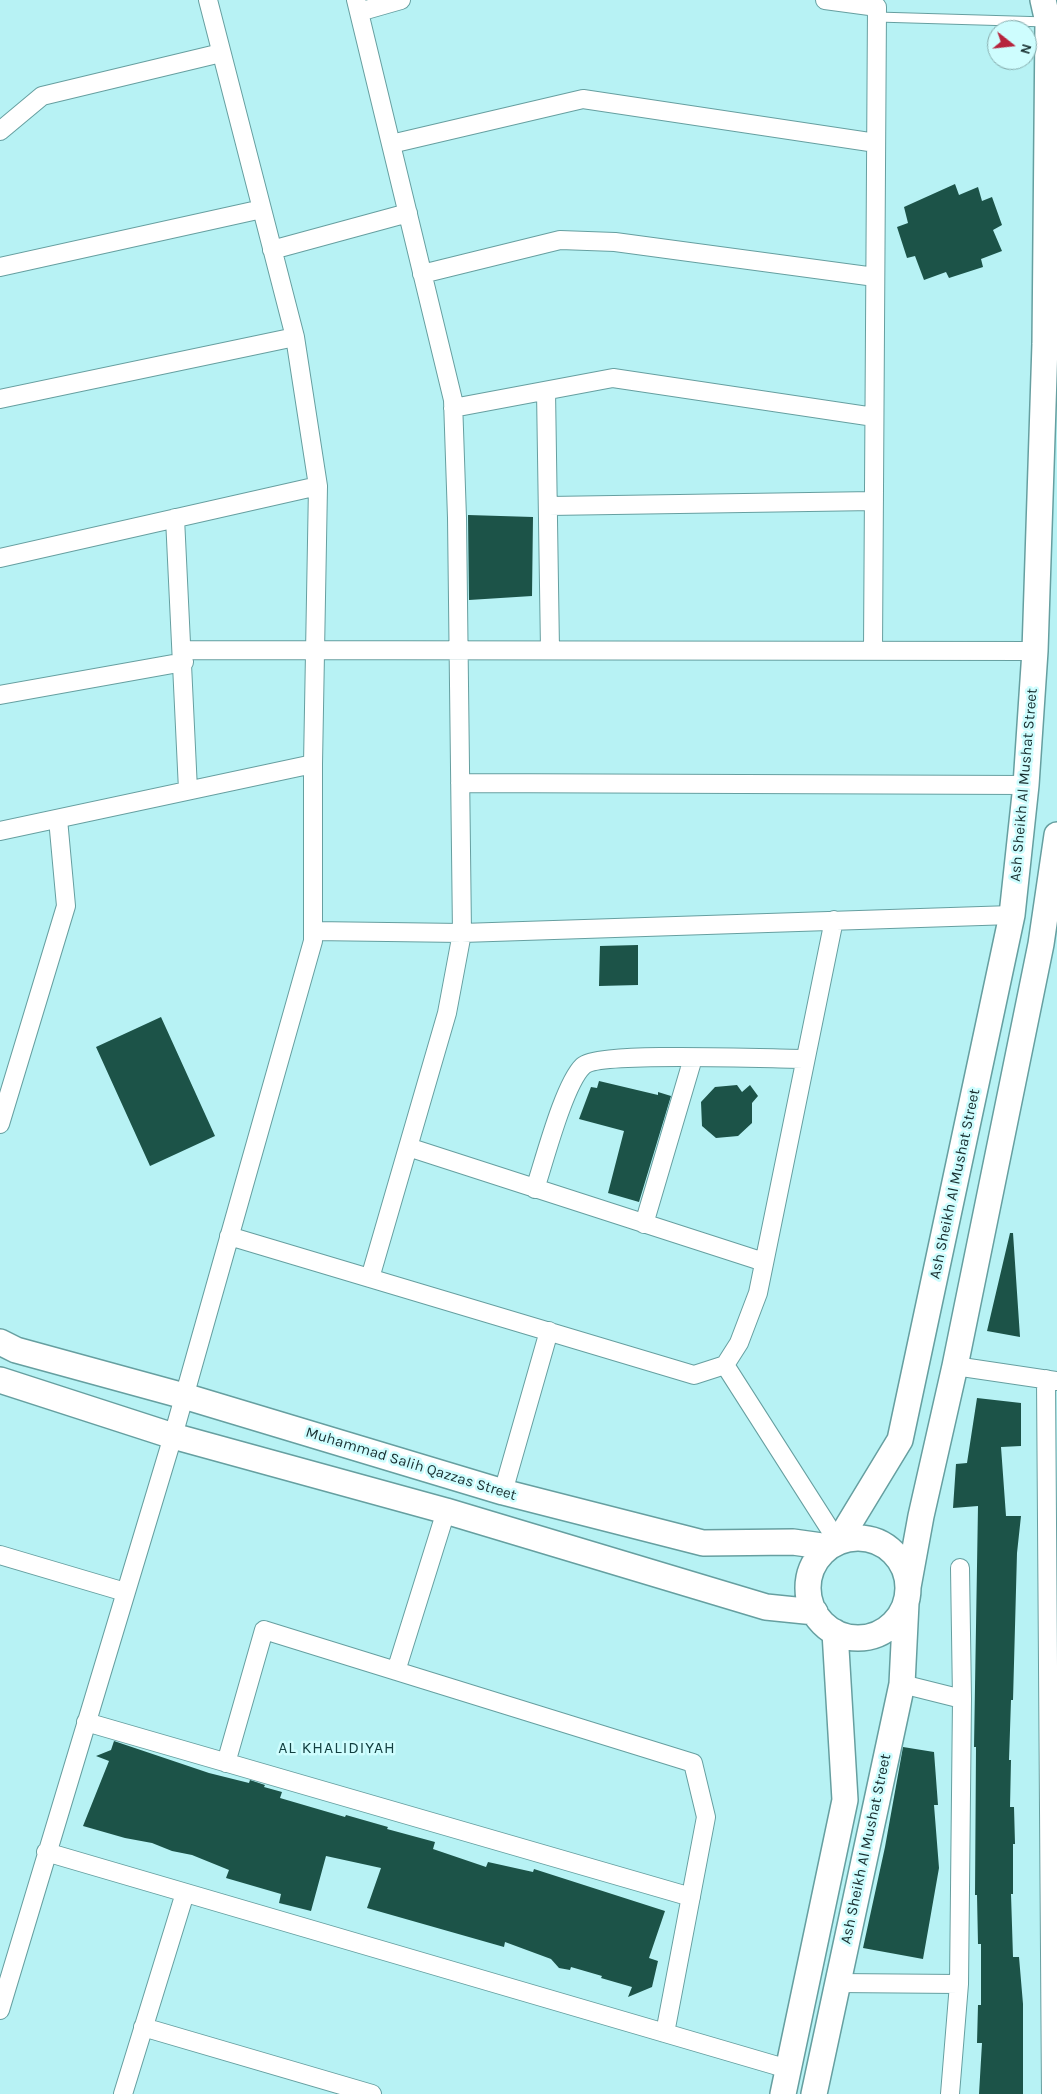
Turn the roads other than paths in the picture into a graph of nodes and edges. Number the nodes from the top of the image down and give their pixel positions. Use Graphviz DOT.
graph roads {
  1 [pos="208,0"];
  2 [pos="400,0"];
  3 [pos="825,0"];
  4 [pos="358,6"];
  5 [pos="1046,11"];
  6 [pos="877,16"];
  7 [pos="221,53"];
  8 [pos="0,131"];
  9 [pos="876,143"];
  10 [pos="391,144"];
  11 [pos="262,209"];
  12 [pos="408,213"];
  13 [pos="272,250"];
  14 [pos="0,267"];
  15 [pos="422,274"];
  16 [pos="875,276"];
  17 [pos="295,338"];
  18 [pos="546,391"];
  19 [pos="0,400"];
  20 [pos="453,408"];
  21 [pos="874,417"];
  22 [pos="318,486"];
  23 [pos="874,501"];
  24 [pos="549,506"];
  25 [pos="175,518"];
  26 [pos="0,558"];
  27 [pos="872,649"];
  28 [pos="315,650"];
  29 [pos="458,650"];
  30 [pos="550,650"];
  31 [pos="1035,651"];
  32 [pos="183,656"];
  33 [pos="0,695"];
  34 [pos="313,764"];
  35 [pos="460,783"];
  36 [pos="1026,785"];
  37 [pos="188,790"];
  38 [pos="58,818"];
  39 [pos="0,831"];
  40 [pos="1057,843"];
  41 [pos="1012,915"];
  42 [pos="834,920"];
  43 [pos="313,931"];
  44 [pos="462,933"];
  45 [pos="1049,945"];
  46 [pos="693,1058"];
  47 [pos="806,1059"];
  48 [pos="0,1124"];
  49 [pos="408,1147"];
  50 [pos="535,1189"];
  51 [pos="644,1224"];
  52 [pos="229,1236"];
  53 [pos="764,1262"];
  54 [pos="370,1278"];
  55 [pos="549,1332"];
  56 [pos="0,1342"];
  57 [pos="725,1365"];
  58 [pos="955,1366"];
  59 [pos="0,1380"];
  60 [pos="1049,1385"];
  61 [pos="184,1396"];
  62 [pos="1057,1420"];
  63 [pos="173,1436"];
  64 [pos="503,1492"];
  65 [pos="446,1511"];
  66 [pos="834,1544"];
  67 [pos="0,1555"];
  68 [pos="960,1568"];
  69 [pos="125,1592"];
  70 [pos="907,1595"];
  71 [pos="815,1612"];
  72 [pos="835,1632"];
  73 [pos="396,1672"];
  74 [pos="902,1684"];
  75 [pos="962,1699"];
  76 [pos="86,1722"];
  77 [pos="226,1762"];
  78 [pos="46,1852"];
  79 [pos="185,1893"];
  80 [pos="691,1897"];
  81 [pos="837,1982"];
  82 [pos="959,1984"];
  83 [pos="0,2010"];
  84 [pos="143,2027"];
  85 [pos="665,2033"];
  86 [pos="788,2069"];
  87 [pos="123,2094"];
  88 [pos="372,2094"];
  89 [pos="783,2094"];
  90 [pos="814,2094"];
  91 [pos="950,2094"];
  92 [pos="1051,2094"];
  1 -- 7 [label="street"];
  2 -- 4 [label="street"];
  3 -- 6 [label="street"];
  4 -- 10 [label="street"];
  5 -- 6 [label="lane"];
  5 -- 31 [label="street, Ash Sheikh Al Mushat Street"];
  6 -- 9 [label="street"];
  7 -- 8 [label="street"];
  7 -- 11 [label="street"];
  9 -- 10 [label="street"];
  9 -- 16 [label="street"];
  10 -- 12 [label="street"];
  11 -- 13 [label="street"];
  11 -- 14 [label="street"];
  12 -- 13 [label="street"];
  12 -- 15 [label="street"];
  13 -- 17 [label="street"];
  15 -- 16 [label="street"];
  15 -- 20 [label="street"];
  16 -- 21 [label="street"];
  17 -- 19 [label="street"];
  17 -- 22 [label="street"];
  18 -- 20 [label="street"];
  18 -- 21 [label="street"];
  18 -- 24 [label="street"];
  20 -- 29 [label="street"];
  21 -- 23 [label="street"];
  22 -- 25 [label="street"];
  22 -- 28 [label="street"];
  23 -- 24 [label="street"];
  23 -- 27 [label="street"];
  24 -- 30 [label="street"];
  25 -- 26 [label="street"];
  25 -- 32 [label="street"];
  27 -- 30 [label="street"];
  27 -- 31 [label="street"];
  28 -- 29 [label="street"];
  28 -- 32 [label="street"];
  28 -- 34 [label="street"];
  29 -- 30 [label="street"];
  29 -- 35 [label="street"];
  31 -- 36 [label="street, Ash Sheikh Al Mushat Street"];
  32 -- 33 [label="street"];
  32 -- 37 [label="street"];
  34 -- 37 [label="street"];
  34 -- 43 [label="street"];
  35 -- 36 [label="street"];
  35 -- 44 [label="street"];
  36 -- 41 [label="street, Ash Sheikh Al Mushat Street"];
  37 -- 38 [label="street"];
  38 -- 39 [label="street"];
  38 -- 48 [label="street"];
  40 -- 45 [label="street, Ash Sheikh Al Mushat Street"];
  41 -- 42 [label="street"];
  41 -- 66 [label="street, Ash Sheikh Al Mushat Street"];
  42 -- 44 [label="street"];
  42 -- 47 [label="street"];
  43 -- 44 [label="street"];
  43 -- 52 [label="street"];
  44 -- 49 [label="street"];
  45 -- 58 [label="street, Ash Sheikh Al Mushat Street"];
  46 -- 47 [label="street"];
  46 -- 50 [label="street"];
  46 -- 51 [label="street"];
  47 -- 53 [label="street"];
  49 -- 50 [label="street"];
  49 -- 54 [label="street"];
  50 -- 51 [label="street"];
  51 -- 53 [label="street"];
  52 -- 54 [label="street"];
  52 -- 61 [label="street"];
  53 -- 57 [label="street"];
  54 -- 55 [label="street"];
  55 -- 57 [label="street"];
  55 -- 64 [label="street"];
  56 -- 61 [label="street, Muhammad Salih Qazzas Street"];
  57 -- 66 [label="street"];
  58 -- 60 [label="street"];
  58 -- 70 [label="street, Ash Sheikh Al Mushat Street"];
  59 -- 63 [label="street"];
  60 -- 62 [label="street"];
  60 -- 92 [label="street"];
  61 -- 63 [label="street"];
  61 -- 64 [label="street, Muhammad Salih Qazzas Street"];
  63 -- 65 [label="street"];
  63 -- 69 [label="street"];
  64 -- 66 [label="street, Muhammad Salih Qazzas Street"];
  65 -- 71 [label="street"];
  65 -- 73 [label="street"];
  66 -- 70 [label="street"];
  66 -- 71 [label="street"];
  67 -- 69 [label="street"];
  68 -- 75 [label="street"];
  69 -- 76 [label="street"];
  70 -- 72 [label="street"];
  70 -- 74 [label="street, Ash Sheikh Al Mushat Street"];
  71 -- 72 [label="street"];
  72 -- 86 [label="street, Ash Sheikh Al Mushat Street"];
  73 -- 77 [label="street"];
  73 -- 80 [label="street"];
  74 -- 75 [label="street"];
  74 -- 81 [label="street, Ash Sheikh Al Mushat Street"];
  75 -- 82 [label="street"];
  76 -- 77 [label="street"];
  76 -- 78 [label="street"];
  77 -- 80 [label="street"];
  78 -- 79 [label="street"];
  78 -- 83 [label="street"];
  79 -- 84 [label="street"];
  79 -- 85 [label="street"];
  80 -- 85 [label="street"];
  81 -- 82 [label="street"];
  81 -- 90 [label="street, Ash Sheikh Al Mushat Street"];
  82 -- 91 [label="street"];
  84 -- 87 [label="street"];
  84 -- 88 [label="street"];
  85 -- 86 [label="street"];
  86 -- 89 [label="street, Ash Sheikh Al Mushat Street"];
}
